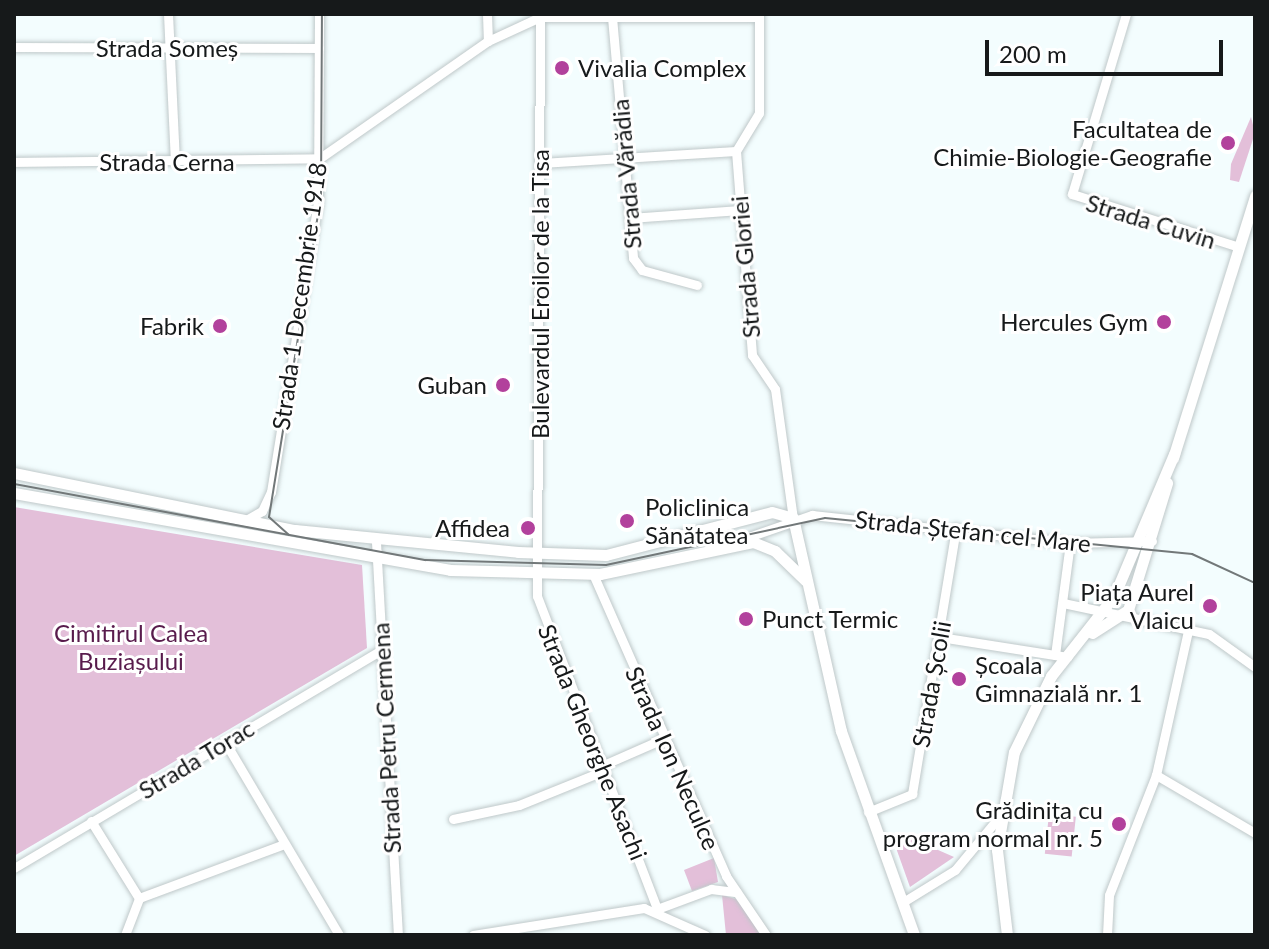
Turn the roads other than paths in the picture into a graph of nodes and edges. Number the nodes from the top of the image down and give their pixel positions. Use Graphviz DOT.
graph roads {
  1 [pos="168,14"];
  2 [pos="319,14"];
  3 [pos="487,14"];
  4 [pos="1126,14"];
  5 [pos="759,15"];
  6 [pos="540,16"];
  7 [pos="671,16"];
  8 [pos="612,17"];
  9 [pos="488,41"];
  10 [pos="14,47"];
  11 [pos="173,48"];
  12 [pos="319,48"];
  13 [pos="736,151"];
  14 [pos="622,156"];
  15 [pos="320,158"];
  16 [pos="175,161"];
  17 [pos="14,162"];
  18 [pos="541,163"];
  19 [pos="1255,196"];
  20 [pos="740,210"];
  21 [pos="630,218"];
  22 [pos="1239,247"];
  23 [pos="697,285"];
  24 [pos="1174,454"];
  25 [pos="14,473"];
  26 [pos="14,493"];
  27 [pos="793,518"];
  28 [pos="248,519"];
  29 [pos="956,528"];
  30 [pos="1152,541"];
  31 [pos="376,542"];
  32 [pos="734,542"];
  33 [pos="1070,543"];
  34 [pos="1136,545"];
  35 [pos="539,553"];
  36 [pos="377,561"];
  37 [pos="537,574"];
  38 [pos="593,574"];
  39 [pos="805,580"];
  40 [pos="1114,596"];
  41 [pos="1063,603"];
  42 [pos="1103,613"];
  43 [pos="1119,617"];
  44 [pos="1188,631"];
  45 [pos="1092,633"];
  46 [pos="940,637"];
  47 [pos="379,651"];
  48 [pos="1061,656"];
  49 [pos="1255,667"];
  50 [pos="665,738"];
  51 [pos="225,742"];
  52 [pos="602,768"];
  53 [pos="1156,775"];
  54 [pos="868,812"];
  55 [pos="999,817"];
  56 [pos="453,819"];
  57 [pos="91,821"];
  58 [pos="1255,833"];
  59 [pos="284,844"];
  60 [pos="14,868"];
  61 [pos="726,876"];
  62 [pos="717,888"];
  63 [pos="737,892"];
  64 [pos="139,898"];
  65 [pos="903,902"];
  66 [pos="657,909"];
  67 [pos="548,922"];
  68 [pos="125,935"];
  69 [pos="339,935"];
  70 [pos="398,935"];
  71 [pos="473,935"];
  72 [pos="550,935"];
  73 [pos="705,935"];
  74 [pos="766,935"];
  75 [pos="914,935"];
  76 [pos="1007,935"];
  77 [pos="1107,935"];
  1 -- 11 [label="street"];
  2 -- 12 [label="street, Strada 1 Decembrie 1918"];
  3 -- 9 [label="street"];
  4 -- 22 [label="street, Strada Cuvin"];
  5 -- 7 [label="street"];
  5 -- 13 [label="street"];
  6 -- 8 [label="street"];
  6 -- 9 [label="street"];
  6 -- 18 [label="street, Bulevardul Eroilor de la Tisa"];
  7 -- 8 [label="street"];
  8 -- 14 [label="street, Strada Vărădia"];
  9 -- 15 [label="street"];
  10 -- 11 [label="street, Strada Someș"];
  11 -- 12 [label="street, Strada Someș"];
  11 -- 16 [label="street"];
  12 -- 15 [label="street, Strada 1 Decembrie 1918"];
  13 -- 14 [label="street"];
  13 -- 20 [label="street, Strada Gloriei"];
  14 -- 18 [label="street"];
  14 -- 21 [label="street, Strada Vărădia"];
  15 -- 16 [label="street, Strada Cerna"];
  15 -- 28 [label="street, Strada 1 Decembrie 1918"];
  16 -- 17 [label="street, Strada Cerna"];
  18 -- 35 [label="street, Bulevardul Eroilor de la Tisa"];
  19 -- 22 [label="main road"];
  20 -- 21 [label="street"];
  20 -- 27 [label="street, Strada Gloriei"];
  21 -- 23 [label="street, Strada Vărădia"];
  22 -- 24 [label="main road"];
  24 -- 30 [label="main road"];
  24 -- 34 [label="main road"];
  25 -- 28 [label="main road, Strada Ștefan cel Mare"];
  26 -- 36 [label="main road, Strada Ștefan cel Mare"];
  27 -- 29 [label="street, Strada Ștefan cel Mare"];
  27 -- 32 [label="street, Strada Ștefan cel Mare"];
  27 -- 35 [label="main road, Strada Ștefan cel Mare"];
  27 -- 39 [label="main road"];
  28 -- 31 [label="main road, Strada Ștefan cel Mare"];
  29 -- 33 [label="street, Strada Ștefan cel Mare"];
  29 -- 46 [label="street, Strada Școlii"];
  30 -- 34 [label="street, Strada Ștefan cel Mare"];
  30 -- 43 [label="main road"];
  31 -- 35 [label="main road, Strada Ștefan cel Mare"];
  31 -- 36 [label="street, Strada Petru Cermena"];
  32 -- 38 [label="main road, Strada Ștefan cel Mare"];
  32 -- 39 [label="main road"];
  33 -- 34 [label="street, Strada Ștefan cel Mare"];
  33 -- 41 [label="street"];
  34 -- 40 [label="main road"];
  35 -- 37 [label="street, Bulevardul Eroilor de la Tisa"];
  36 -- 37 [label="main road, Strada Ștefan cel Mare"];
  36 -- 47 [label="street, Strada Petru Cermena"];
  37 -- 38 [label="main road, Strada Ștefan cel Mare"];
  37 -- 52 [label="street, Strada Gheorghe Asachi"];
  38 -- 50 [label="street, Strada Ion Neculce"];
  39 -- 54 [label="main road"];
  40 -- 42 [label="main road"];
  40 -- 43 [label="street"];
  41 -- 42 [label="street"];
  41 -- 48 [label="street"];
  42 -- 43 [label="street"];
  42 -- 45 [label="main road"];
  43 -- 44 [label="street"];
  43 -- 45 [label="main road"];
  44 -- 49 [label="street"];
  44 -- 53 [label="street"];
  45 -- 48 [label="main road"];
  46 -- 48 [label="street"];
  46 -- 54 [label="street, Strada Școlii"];
  47 -- 51 [label="street, Strada Torac"];
  47 -- 70 [label="street, Strada Petru Cermena"];
  48 -- 55 [label="main road"];
  50 -- 52 [label="street"];
  50 -- 61 [label="street, Strada Ion Neculce"];
  51 -- 57 [label="street, Strada Torac"];
  51 -- 59 [label="street"];
  52 -- 56 [label="street"];
  52 -- 66 [label="street, Strada Gheorghe Asachi"];
  53 -- 58 [label="street"];
  53 -- 77 [label="street"];
  54 -- 65 [label="main road"];
  55 -- 65 [label="street"];
  55 -- 76 [label="main road"];
  57 -- 60 [label="street, Strada Torac"];
  57 -- 64 [label="street"];
  59 -- 64 [label="street"];
  59 -- 69 [label="street"];
  61 -- 62 [label="street"];
  61 -- 63 [label="street, Strada Ion Neculce"];
  62 -- 63 [label="street"];
  62 -- 66 [label="street"];
  63 -- 74 [label="street, Strada Ion Neculce"];
  64 -- 68 [label="street"];
  65 -- 75 [label="main road"];
  66 -- 67 [label="street"];
  66 -- 73 [label="street"];
  67 -- 71 [label="street"];
  67 -- 72 [label="street"];
}
